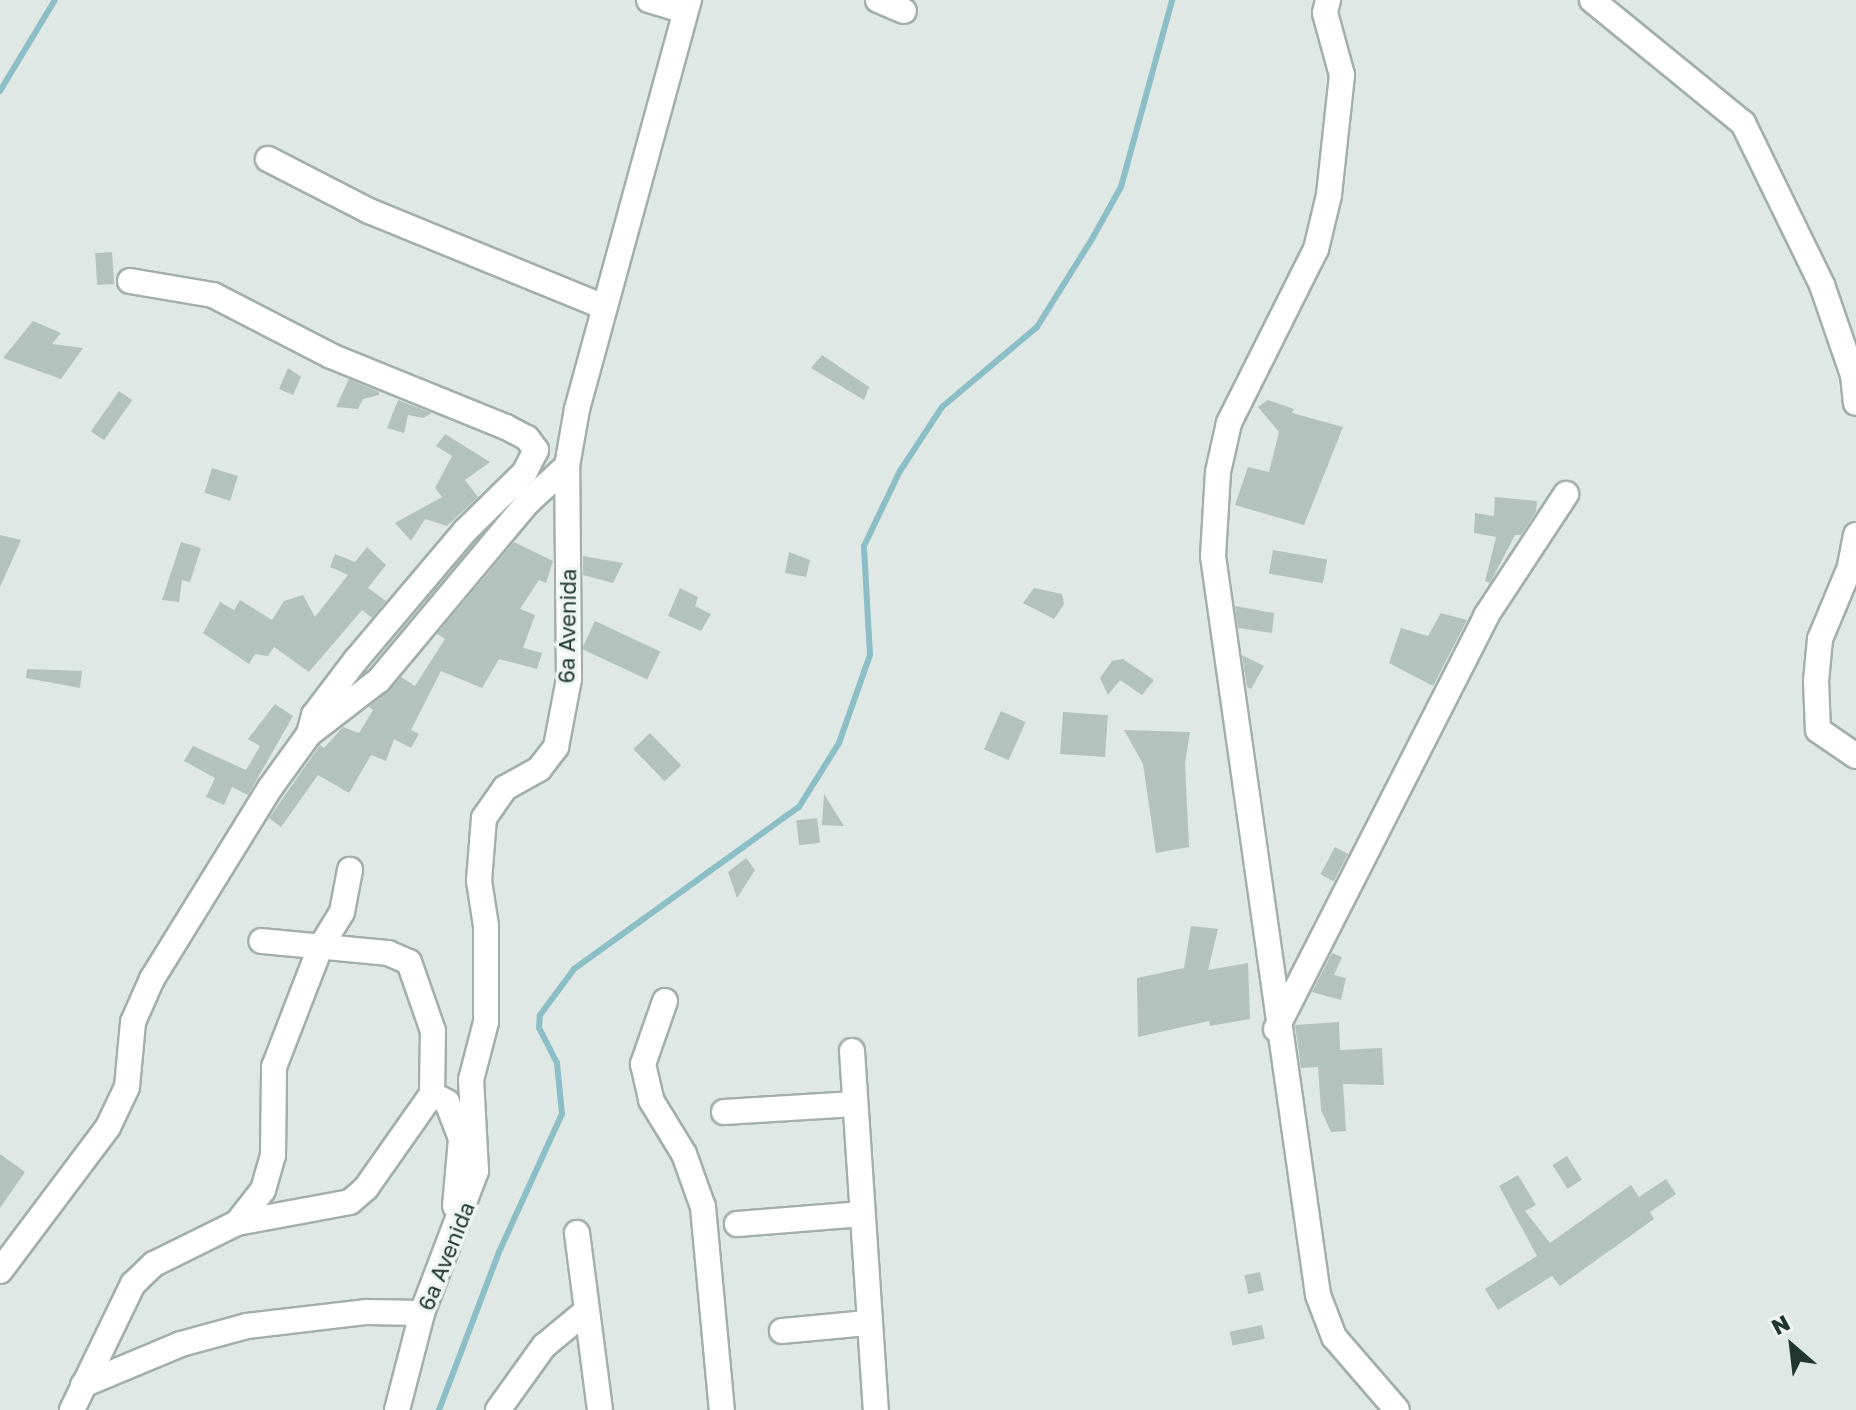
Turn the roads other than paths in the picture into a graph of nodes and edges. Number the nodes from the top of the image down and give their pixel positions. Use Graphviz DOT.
graph roads {
  1 [pos="649,0"];
  2 [pos="878,0"];
  3 [pos="1328,0"];
  4 [pos="1592,0"];
  5 [pos="687,5"];
  6 [pos="904,11"];
  7 [pos="268,159"];
  8 [pos="130,281"];
  9 [pos="602,306"];
  10 [pos="1856,403"];
  11 [pos="525,472"];
  12 [pos="558,472"];
  13 [pos="1566,494"];
  14 [pos="1856,535"];
  15 [pos="309,734"];
  16 [pos="1856,756"];
  17 [pos="350,870"];
  18 [pos="262,941"];
  19 [pos="320,948"];
  20 [pos="665,1001"];
  21 [pos="1276,1029"];
  22 [pos="852,1051"];
  23 [pos="432,1094"];
  24 [pos="855,1104"];
  25 [pos="724,1112"];
  26 [pos="860,1214"];
  27 [pos="237,1223"];
  28 [pos="737,1224"];
  29 [pos="577,1233"];
  30 [pos="451,1240"];
  31 [pos="0,1271"];
  32 [pos="585,1312"];
  33 [pos="422,1313"];
  34 [pos="866,1323"];
  35 [pos="782,1331"];
  36 [pos="83,1385"];
  37 [pos="72,1410"];
  38 [pos="397,1410"];
  39 [pos="498,1410"];
  40 [pos="600,1410"];
  41 [pos="722,1410"];
  42 [pos="876,1410"];
  43 [pos="1397,1410"];
  1 -- 5 [label="street"];
  2 -- 6 [label="street"];
  3 -- 21 [label="street"];
  4 -- 10 [label="street"];
  5 -- 9 [label="street, 6a Avenida"];
  7 -- 9 [label="street"];
  8 -- 11 [label="street"];
  9 -- 12 [label="street, 6a Avenida"];
  11 -- 12 [label="street"];
  11 -- 15 [label="street"];
  12 -- 15 [label="street"];
  12 -- 30 [label="street, 6a Avenida"];
  13 -- 21 [label="street"];
  14 -- 16 [label="street"];
  15 -- 31 [label="street"];
  17 -- 19 [label="street"];
  18 -- 19 [label="street"];
  19 -- 23 [label="street"];
  19 -- 27 [label="street"];
  20 -- 41 [label="street"];
  21 -- 43 [label="street"];
  22 -- 24 [label="street"];
  23 -- 27 [label="street"];
  23 -- 30 [label="street"];
  24 -- 25 [label="street"];
  24 -- 26 [label="street"];
  26 -- 28 [label="street"];
  26 -- 34 [label="street"];
  27 -- 36 [label="street"];
  29 -- 32 [label="street"];
  30 -- 33 [label="street, 6a Avenida"];
  32 -- 39 [label="street"];
  32 -- 40 [label="street"];
  33 -- 36 [label="street"];
  33 -- 38 [label="street, 6a Avenida"];
  34 -- 35 [label="street"];
  34 -- 42 [label="street"];
  36 -- 37 [label="street"];
}
